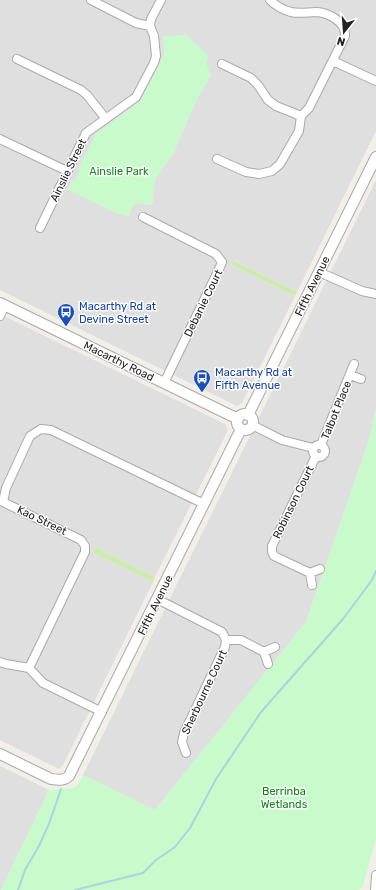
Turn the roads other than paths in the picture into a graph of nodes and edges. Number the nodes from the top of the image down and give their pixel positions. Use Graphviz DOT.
graph roads {
  1 [pos="91,0"];
  2 [pos="161,0"];
  3 [pos="270,0"];
  4 [pos="150,26"];
  5 [pos="18,60"];
  6 [pos="333,61"];
  7 [pos="222,64"];
  8 [pos="376,81"];
  9 [pos="301,116"];
  10 [pos="106,119"];
  11 [pos="0,139"];
  12 [pos="376,156"];
  13 [pos="217,159"];
  14 [pos="68,171"];
  15 [pos="143,217"];
  16 [pos="40,228"];
  17 [pos="319,272"];
  18 [pos="376,294"];
  19 [pos="3,304"];
  20 [pos="0,316"];
  21 [pos="354,364"];
  22 [pos="350,375"];
  23 [pos="361,379"];
  24 [pos="164,383"];
  25 [pos="248,415"];
  26 [pos="239,424"];
  27 [pos="252,425"];
  28 [pos="317,450"];
  29 [pos="2,504"];
  30 [pos="204,504"];
  31 [pos="320,569"];
  32 [pos="310,573"];
  33 [pos="312,585"];
  34 [pos="157,599"];
  35 [pos="226,640"];
  36 [pos="275,647"];
  37 [pos="264,652"];
  38 [pos="0,662"];
  39 [pos="268,664"];
  40 [pos="29,668"];
  41 [pos="102,712"];
  42 [pos="186,753"];
  43 [pos="0,754"];
  44 [pos="376,875"];
  45 [pos="375,890"];
  1 -- 4 [label="street"];
  2 -- 4 [label="street"];
  3 -- 6 [label="street"];
  4 -- 10 [label="street, Ainslie Street"];
  5 -- 10 [label="street"];
  6 -- 8 [label="street"];
  6 -- 9 [label="street"];
  7 -- 9 [label="street"];
  9 -- 13 [label="street"];
  10 -- 14 [label="street, Ainslie Street"];
  11 -- 14 [label="street"];
  12 -- 17 [label="street, Fifth Avenue"];
  14 -- 16 [label="street, Ainslie Street"];
  15 -- 24 [label="street, Debanie Court"];
  17 -- 18 [label="street"];
  17 -- 25 [label="street, Fifth Avenue"];
  19 -- 20 [label="street"];
  19 -- 24 [label="street, Macarthy Road"];
  21 -- 22 [label="street, Talbot Place"];
  22 -- 23 [label="street, Talbot Place"];
  22 -- 28 [label="street, Talbot Place"];
  24 -- 26 [label="street, Macarthy Road"];
  25 -- 26 [label="street"];
  25 -- 27 [label="street"];
  26 -- 27 [label="street"];
  26 -- 30 [label="street, Fifth Avenue"];
  27 -- 28 [label="street"];
  28 -- 32 [label="street, Robinson Court"];
  29 -- 30 [label="street, Kao Street"];
  29 -- 40 [label="street, Kao Street"];
  30 -- 34 [label="street, Fifth Avenue"];
  31 -- 32 [label="street"];
  32 -- 33 [label="street"];
  34 -- 35 [label="street, Sherbourne Court"];
  34 -- 41 [label="street, Fifth Avenue"];
  35 -- 37 [label="street"];
  35 -- 42 [label="street, Sherbourne Court"];
  36 -- 37 [label="street"];
  37 -- 39 [label="street"];
  38 -- 40 [label="street"];
  40 -- 41 [label="street"];
  41 -- 43 [label="street, Fifth Avenue"];
  44 -- 45 [label="street"];
}
